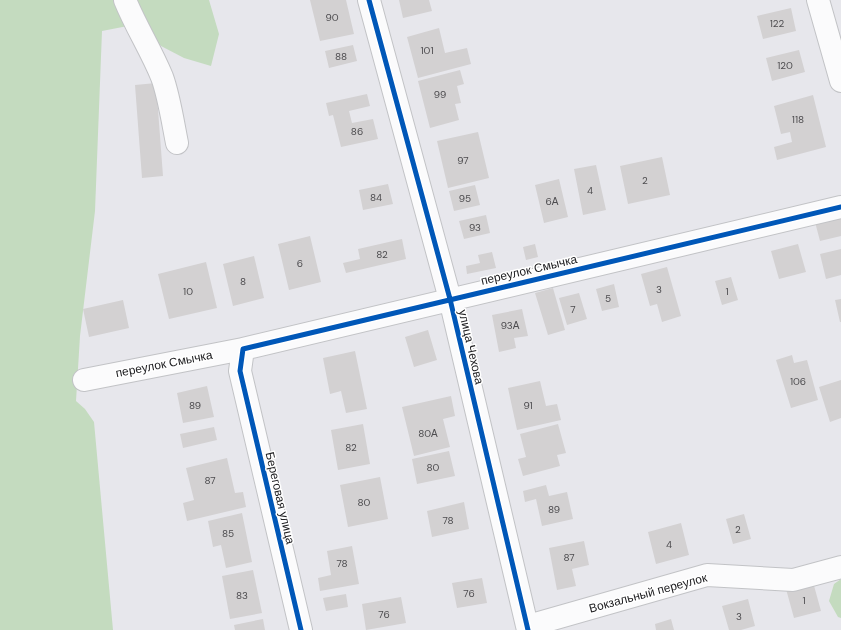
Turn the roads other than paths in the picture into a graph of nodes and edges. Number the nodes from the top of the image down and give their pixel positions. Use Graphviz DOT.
graph roads {
  1 [pos="125,0"];
  2 [pos="369,0"];
  3 [pos="818,0"];
  4 [pos="841,78"];
  5 [pos="177,143"];
  6 [pos="841,207"];
  7 [pos="450,299"];
  8 [pos="243,348"];
  9 [pos="84,380"];
  10 [pos="841,567"];
  11 [pos="528,628"];
  12 [pos="300,630"];
  1 -- 5 [label="street"];
  2 -- 7 [label="street, улица Чехова"];
  3 -- 4 [label="street"];
  6 -- 7 [label="street, переулок Смычка"];
  7 -- 8 [label="street, переулок Смычка"];
  7 -- 11 [label="street, улица Чехова"];
  8 -- 9 [label="street, переулок Смычка"];
  8 -- 12 [label="street, Береговая улица"];
  10 -- 11 [label="street, Вокзальный переулок"];
}
